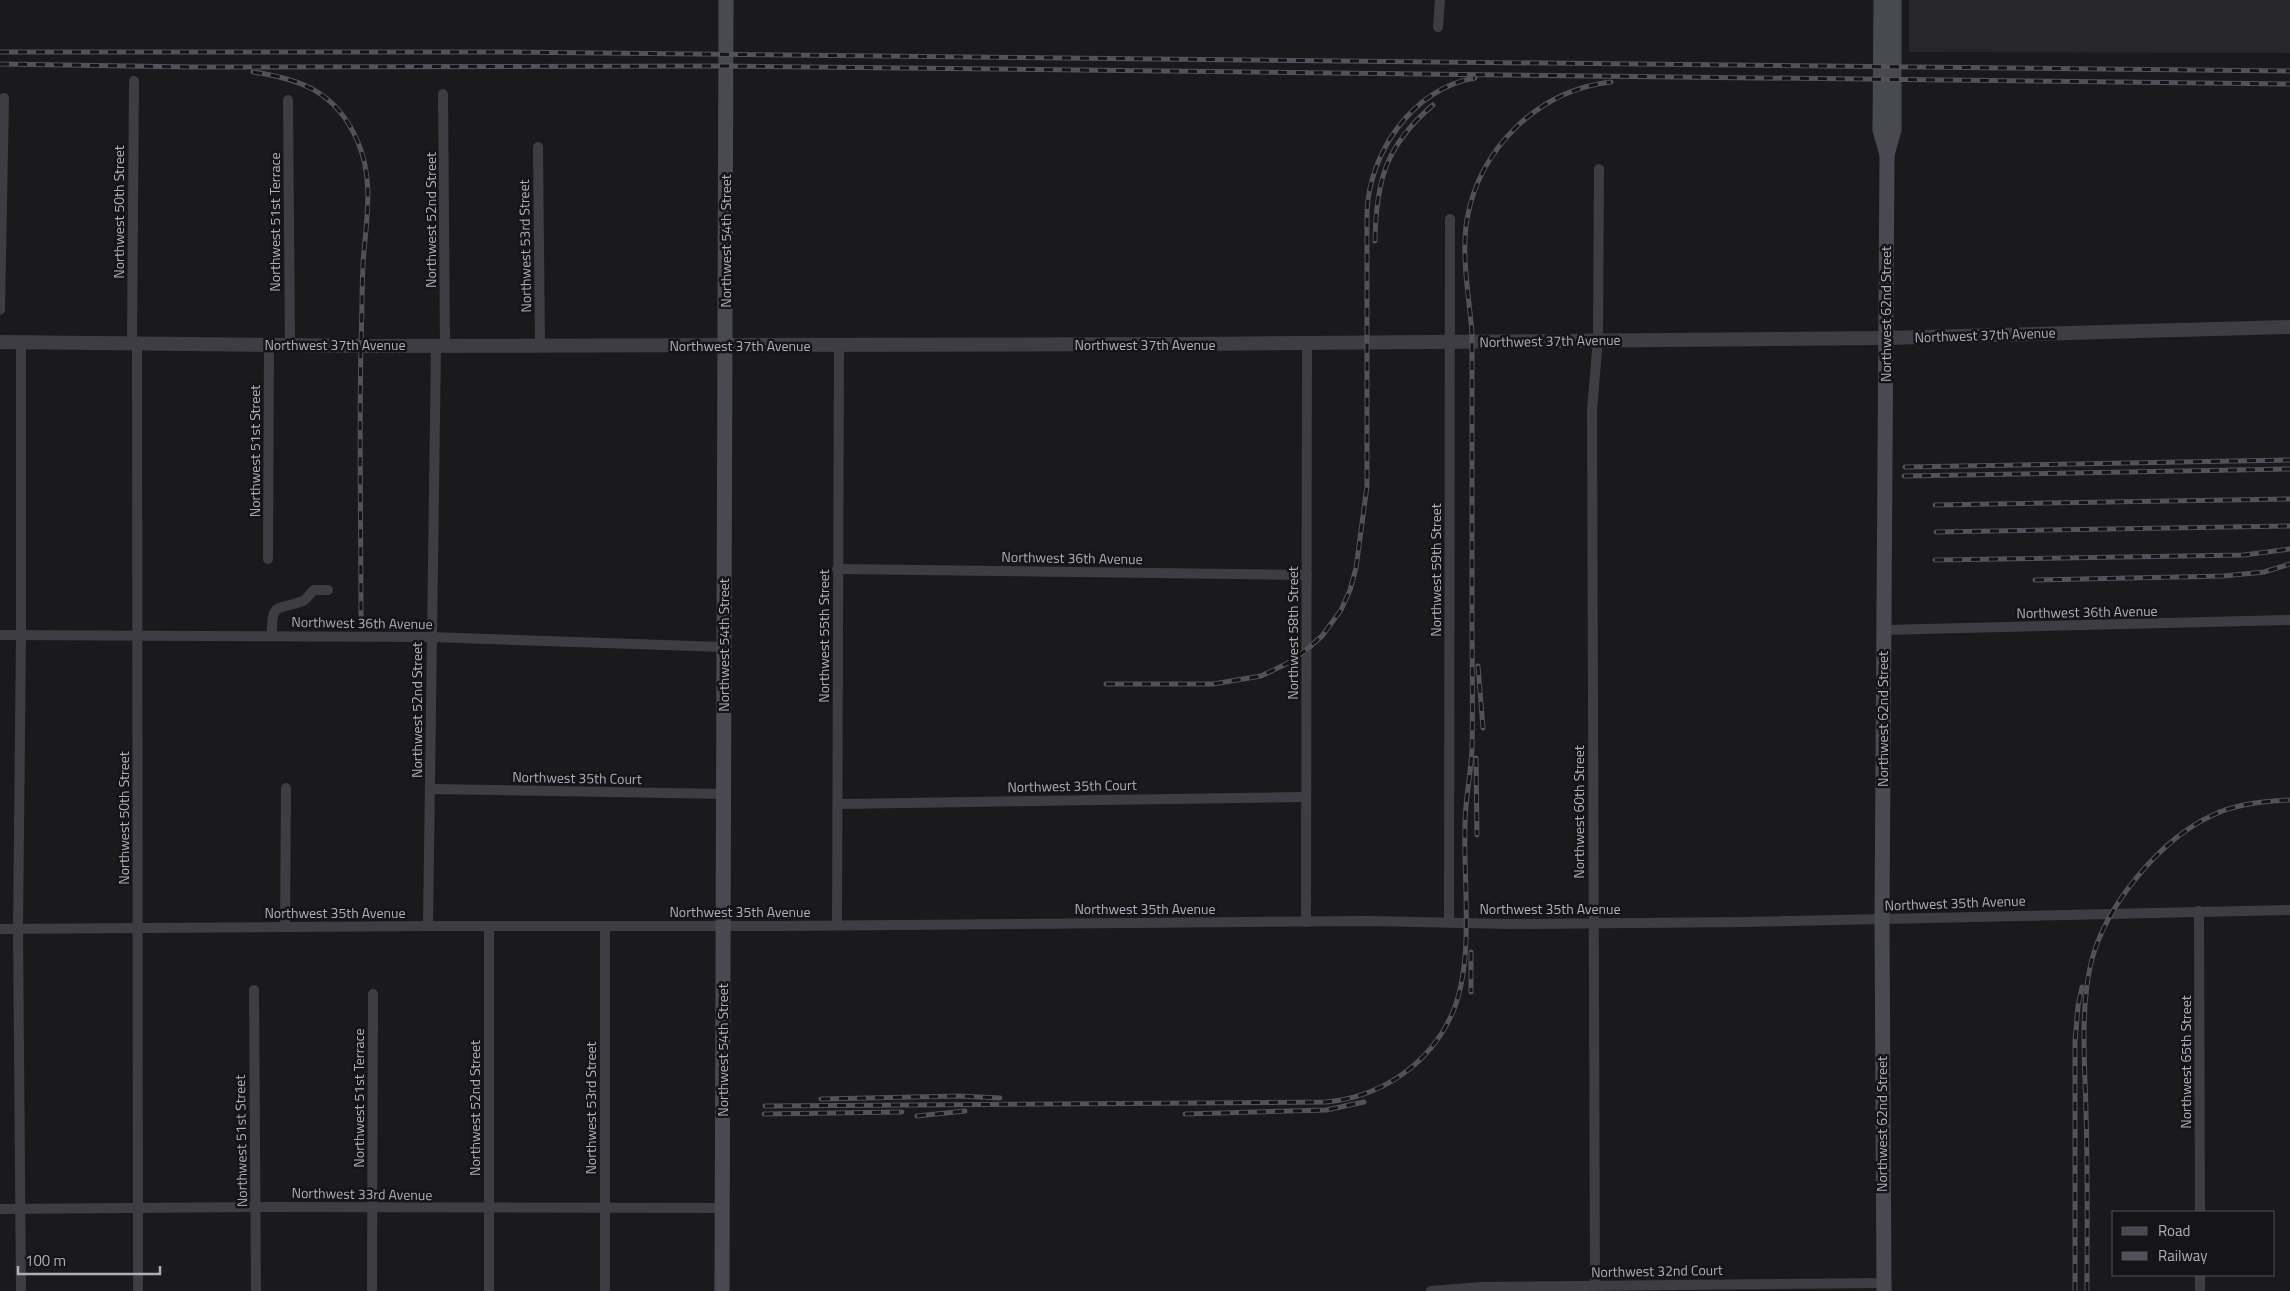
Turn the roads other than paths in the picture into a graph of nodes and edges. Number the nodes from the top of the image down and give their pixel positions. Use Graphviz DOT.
graph roads {
  1 [pos="726,0"];
  2 [pos="1440,0"];
  3 [pos="1881,0"];
  4 [pos="1894,0"];
  5 [pos="1438,28"];
  6 [pos="1887,79"];
  7 [pos="134,81"];
  8 [pos="444,94"];
  9 [pos="4,98"];
  10 [pos="288,100"];
  11 [pos="538,146"];
  12 [pos="1599,169"];
  13 [pos="1450,219"];
  14 [pos="0,310"];
  15 [pos="2290,327"];
  16 [pos="1886,338"];
  17 [pos="1598,339"];
  18 [pos="0,342"];
  19 [pos="21,342"];
  20 [pos="1450,342"];
  21 [pos="135,344"];
  22 [pos="269,344"];
  23 [pos="1307,344"];
  24 [pos="290,345"];
  25 [pos="441,345"];
  26 [pos="540,345"];
  27 [pos="726,345"];
  28 [pos="839,346"];
  29 [pos="268,559"];
  30 [pos="838,569"];
  31 [pos="1307,575"];
  32 [pos="328,590"];
  33 [pos="2290,620"];
  34 [pos="1884,630"];
  35 [pos="0,635"];
  36 [pos="21,635"];
  37 [pos="137,636"];
  38 [pos="272,636"];
  39 [pos="431,637"];
  40 [pos="724,647"];
  41 [pos="286,788"];
  42 [pos="430,790"];
  43 [pos="723,794"];
  44 [pos="1306,797"];
  45 [pos="839,804"];
  46 [pos="2290,910"];
  47 [pos="2199,911"];
  48 [pos="1882,918"];
  49 [pos="1449,921"];
  50 [pos="1306,922"];
  51 [pos="723,924"];
  52 [pos="1593,924"];
  53 [pos="837,925"];
  54 [pos="285,926"];
  55 [pos="428,926"];
  56 [pos="489,926"];
  57 [pos="605,926"];
  58 [pos="0,929"];
  59 [pos="18,929"];
  60 [pos="138,930"];
  61 [pos="254,990"];
  62 [pos="372,994"];
  63 [pos="138,1207"];
  64 [pos="256,1207"];
  65 [pos="372,1207"];
  66 [pos="0,1208"];
  67 [pos="605,1208"];
  68 [pos="723,1208"];
  69 [pos="21,1209"];
  70 [pos="489,1209"];
  71 [pos="2200,1211"];
  72 [pos="2200,1276"];
  73 [pos="1594,1285"];
  74 [pos="1883,1288"];
  75 [pos="21,1291"];
  76 [pos="138,1291"];
  77 [pos="256,1291"];
  78 [pos="372,1291"];
  79 [pos="489,1291"];
  80 [pos="605,1291"];
  81 [pos="722,1291"];
  82 [pos="1431,1291"];
  83 [pos="2200,1291"];
  1 -- 27 [label="main road, Northwest 54th Street"];
  2 -- 5 [label="street"];
  3 -- 6 [label="main road"];
  4 -- 6 [label="main road"];
  6 -- 16 [label="main road, Northwest 62nd Street"];
  7 -- 21 [label="street, Northwest 50th Street"];
  8 -- 25 [label="street, Northwest 52nd Street"];
  9 -- 14 [label="street"];
  10 -- 24 [label="street, Northwest 51st Terrace"];
  11 -- 26 [label="street, Northwest 53rd Street"];
  12 -- 17 [label="street, Northwest 60th Street"];
  13 -- 20 [label="street, Northwest 59th Street"];
  15 -- 16 [label="street, Northwest 37th Avenue"];
  16 -- 17 [label="street, Northwest 37th Avenue"];
  16 -- 34 [label="main road, Northwest 62nd Street"];
  17 -- 20 [label="street, Northwest 37th Avenue"];
  17 -- 52 [label="street, Northwest 60th Street"];
  18 -- 19 [label="street, Northwest 37th Avenue"];
  19 -- 21 [label="street, Northwest 37th Avenue"];
  19 -- 36 [label="street"];
  20 -- 23 [label="street, Northwest 37th Avenue"];
  20 -- 49 [label="street, Northwest 59th Street"];
  21 -- 22 [label="street, Northwest 37th Avenue"];
  21 -- 37 [label="street, Northwest 50th Street"];
  22 -- 24 [label="street, Northwest 37th Avenue"];
  22 -- 29 [label="street, Northwest 51st Street"];
  23 -- 28 [label="street, Northwest 37th Avenue"];
  23 -- 31 [label="street, Northwest 58th Street"];
  24 -- 25 [label="street, Northwest 37th Avenue"];
  25 -- 26 [label="street, Northwest 37th Avenue"];
  25 -- 39 [label="street, Northwest 52nd Street"];
  26 -- 27 [label="street, Northwest 37th Avenue"];
  27 -- 28 [label="street, Northwest 37th Avenue"];
  27 -- 40 [label="main road, Northwest 54th Street"];
  28 -- 30 [label="street, Northwest 55th Street"];
  30 -- 31 [label="street, Northwest 36th Avenue"];
  30 -- 45 [label="street, Northwest 55th Street"];
  31 -- 44 [label="street, Northwest 58th Street"];
  32 -- 38 [label="street"];
  33 -- 34 [label="street, Northwest 36th Avenue"];
  34 -- 48 [label="main road, Northwest 62nd Street"];
  35 -- 36 [label="street, Northwest 36th Avenue"];
  36 -- 37 [label="street, Northwest 36th Avenue"];
  36 -- 59 [label="street"];
  37 -- 38 [label="street, Northwest 36th Avenue"];
  37 -- 60 [label="street, Northwest 50th Street"];
  38 -- 39 [label="street, Northwest 36th Avenue"];
  39 -- 40 [label="street, Northwest 36th Avenue"];
  39 -- 42 [label="street, Northwest 52nd Street"];
  40 -- 43 [label="main road, Northwest 54th Street"];
  41 -- 54 [label="street"];
  42 -- 43 [label="street, Northwest 35th Court"];
  42 -- 55 [label="street, Northwest 52nd Street"];
  43 -- 51 [label="main road, Northwest 54th Street"];
  44 -- 45 [label="street, Northwest 35th Court"];
  44 -- 50 [label="street, Northwest 58th Street"];
  45 -- 53 [label="street, Northwest 55th Street"];
  46 -- 47 [label="street, Northwest 35th Avenue"];
  47 -- 48 [label="street, Northwest 35th Avenue"];
  47 -- 71 [label="street, Northwest 65th Street"];
  48 -- 52 [label="street, Northwest 35th Avenue"];
  48 -- 74 [label="main road, Northwest 62nd Street"];
  49 -- 50 [label="street, Northwest 35th Avenue"];
  49 -- 52 [label="street, Northwest 35th Avenue"];
  50 -- 53 [label="street, Northwest 35th Avenue"];
  51 -- 53 [label="street, Northwest 35th Avenue"];
  51 -- 57 [label="street, Northwest 35th Avenue"];
  51 -- 68 [label="main road, Northwest 54th Street"];
  52 -- 73 [label="street, Northwest 60th Street"];
  54 -- 55 [label="street, Northwest 35th Avenue"];
  54 -- 60 [label="street, Northwest 35th Avenue"];
  55 -- 56 [label="street, Northwest 35th Avenue"];
  56 -- 57 [label="street, Northwest 35th Avenue"];
  56 -- 70 [label="street, Northwest 52nd Street"];
  57 -- 67 [label="street, Northwest 53rd Street"];
  58 -- 59 [label="street, Northwest 35th Avenue"];
  59 -- 60 [label="street, Northwest 35th Avenue"];
  59 -- 69 [label="street"];
  60 -- 63 [label="street, Northwest 50th Street"];
  61 -- 64 [label="street, Northwest 51st Street"];
  62 -- 65 [label="street, Northwest 51st Terrace"];
  63 -- 64 [label="street, Northwest 33rd Avenue"];
  63 -- 69 [label="street, Northwest 33rd Avenue"];
  63 -- 76 [label="street, Northwest 50th Street"];
  64 -- 65 [label="street, Northwest 33rd Avenue"];
  64 -- 77 [label="street, Northwest 51st Street"];
  65 -- 70 [label="street, Northwest 33rd Avenue"];
  65 -- 78 [label="street, Northwest 51st Terrace"];
  66 -- 69 [label="street, Northwest 33rd Avenue"];
  67 -- 68 [label="street, Northwest 33rd Avenue"];
  67 -- 70 [label="street, Northwest 33rd Avenue"];
  67 -- 80 [label="street, Northwest 53rd Street"];
  68 -- 81 [label="main road, Northwest 54th Street"];
  69 -- 75 [label="street"];
  70 -- 79 [label="street, Northwest 52nd Street"];
  72 -- 83 [label="street"];
  73 -- 74 [label="street, Northwest 32nd Court"];
  73 -- 82 [label="street, Northwest 32nd Court"];
}
